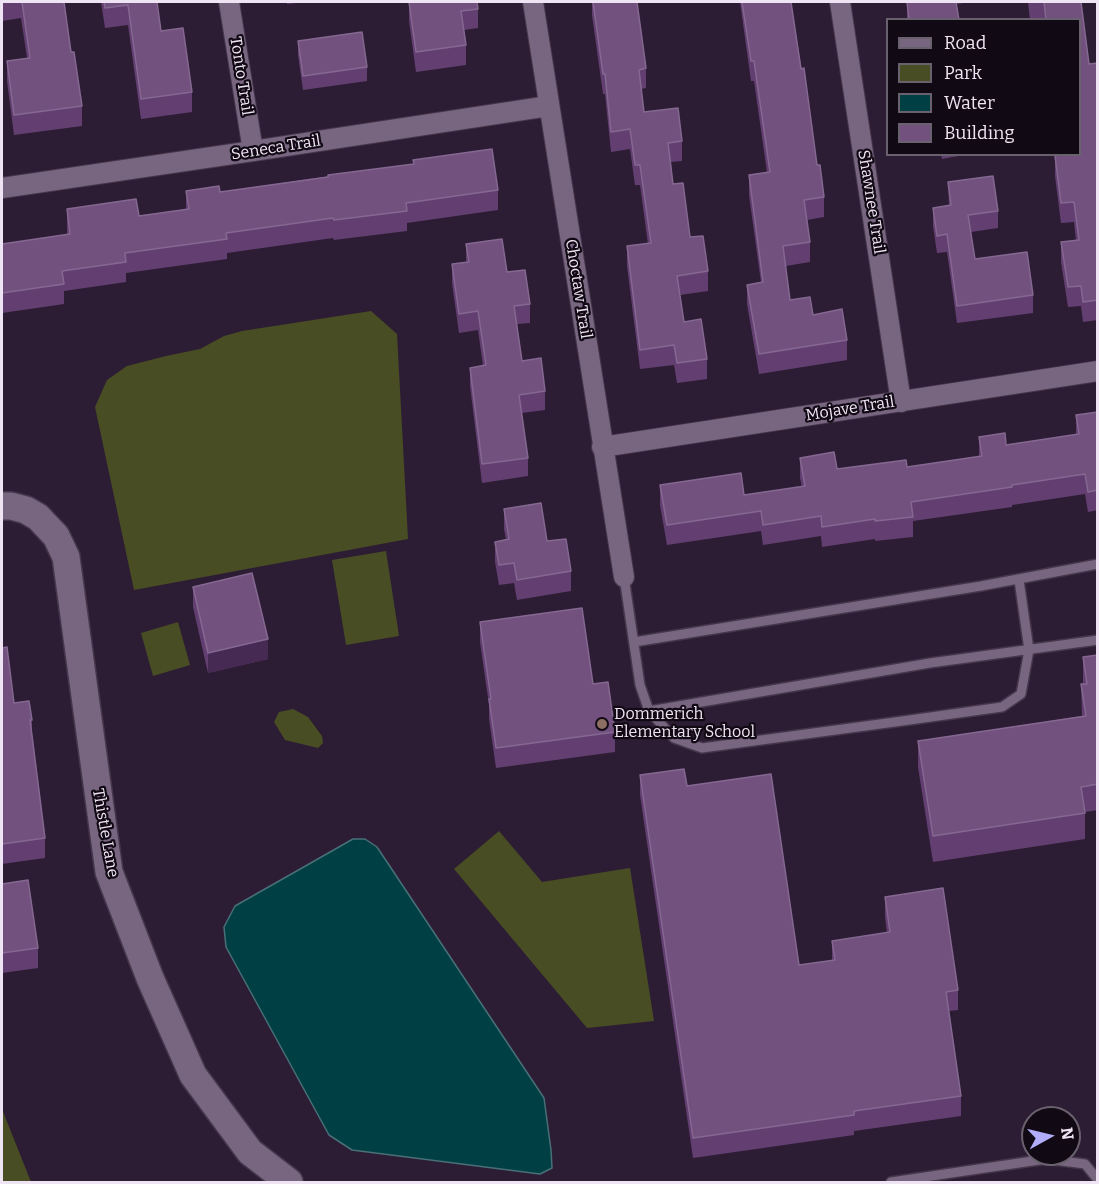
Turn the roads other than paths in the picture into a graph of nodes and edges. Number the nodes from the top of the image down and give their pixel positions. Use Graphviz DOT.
graph roads {
  1 [pos="230,2"];
  2 [pos="533,2"];
  3 [pos="840,2"];
  4 [pos="549,106"];
  5 [pos="253,152"];
  6 [pos="2,188"];
  7 [pos="1098,371"];
  8 [pos="901,402"];
  9 [pos="602,447"];
  10 [pos="2,507"];
  11 [pos="1098,564"];
  12 [pos="624,577"];
  13 [pos="1019,580"];
  14 [pos="1098,640"];
  15 [pos="634,642"];
  16 [pos="1029,650"];
  17 [pos="649,711"];
  18 [pos="1098,1180"];
  19 [pos="289,1182"];
  20 [pos="891,1182"];
  1 -- 5 [label="street, Tonto Trail"];
  2 -- 4 [label="street, Choctaw Trail"];
  3 -- 8 [label="street, Shawnee Trail"];
  4 -- 5 [label="street, Seneca Trail"];
  4 -- 9 [label="street, Choctaw Trail"];
  5 -- 6 [label="street, Seneca Trail"];
  7 -- 8 [label="street, Mojave Trail"];
  8 -- 9 [label="street, Mojave Trail"];
  9 -- 12 [label="street, Choctaw Trail"];
  10 -- 19 [label="street, Thistle Lane"];
  11 -- 13 [label="lane"];
  12 -- 15 [label="lane"];
  13 -- 15 [label="lane"];
  13 -- 16 [label="lane"];
  14 -- 16 [label="lane"];
  15 -- 17 [label="lane"];
  16 -- 17 [label="lane"];
  16 -- 17 [label="lane"];
  18 -- 20 [label="lane"];
}
